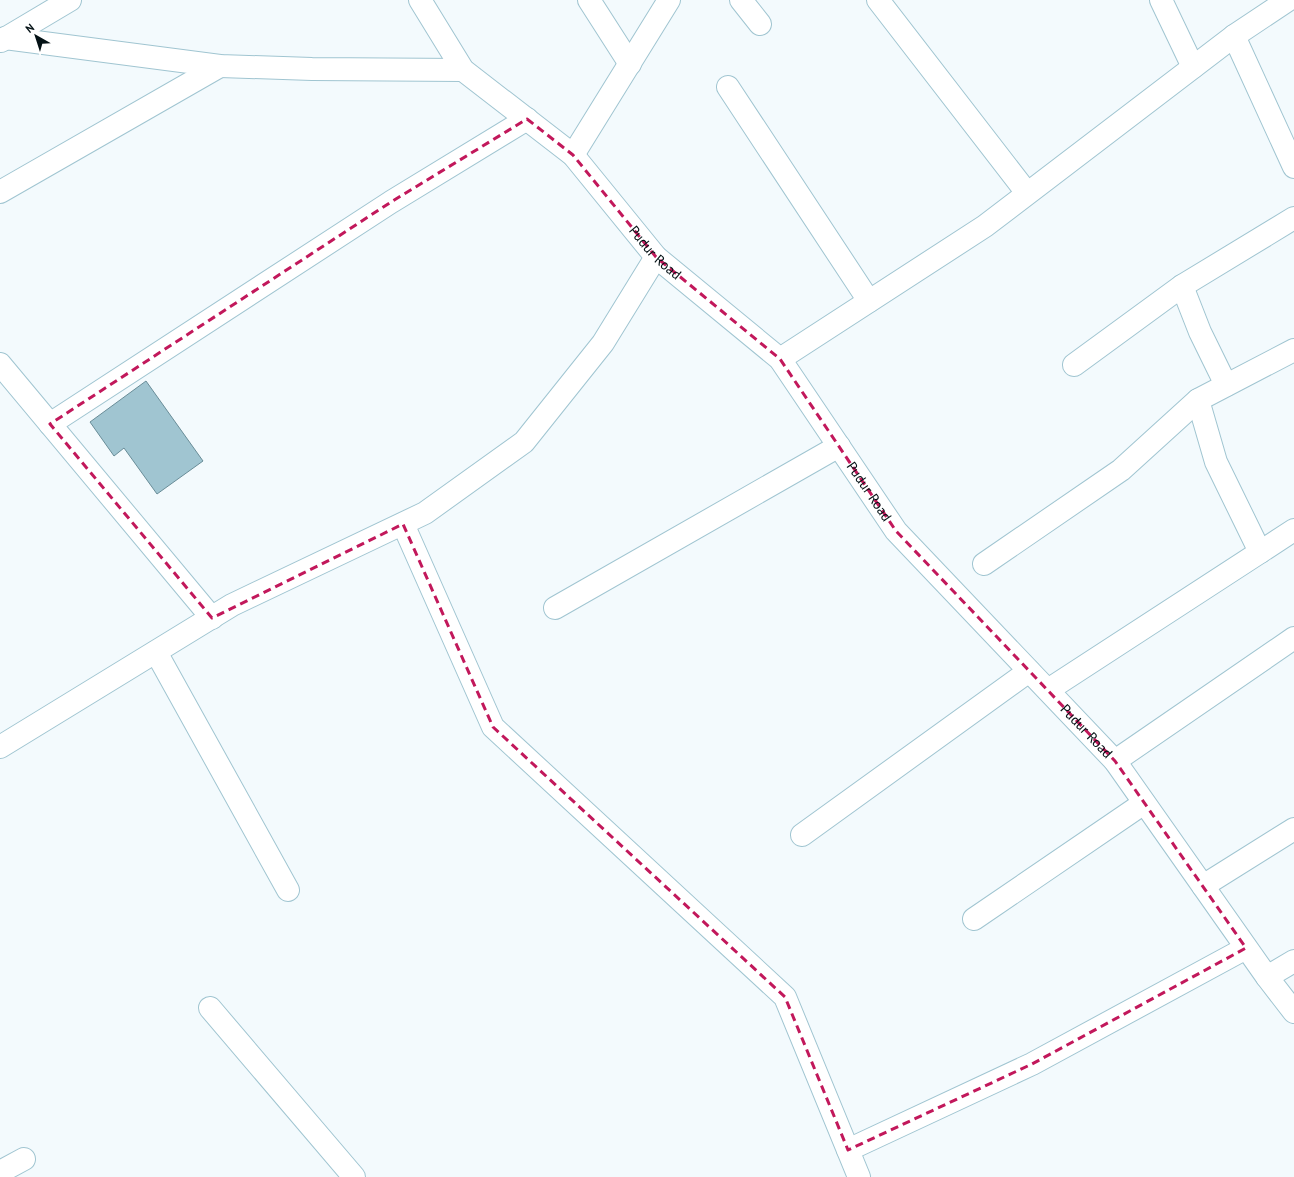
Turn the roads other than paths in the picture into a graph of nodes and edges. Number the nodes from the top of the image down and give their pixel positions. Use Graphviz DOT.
graph roads {
  1 [pos="70,0"];
  2 [pos="420,0"];
  3 [pos="589,0"];
  4 [pos="669,0"];
  5 [pos="741,0"];
  6 [pos="878,0"];
  7 [pos="1161,0"];
  8 [pos="1288,0"];
  9 [pos="760,24"];
  10 [pos="1234,36"];
  11 [pos="2,40"];
  12 [pos="630,64"];
  13 [pos="220,66"];
  14 [pos="1193,67"];
  15 [pos="463,70"];
  16 [pos="728,87"];
  17 [pos="527,119"];
  18 [pos="573,155"];
  19 [pos="1294,167"];
  20 [pos="0,192"];
  21 [pos="1027,193"];
  22 [pos="1294,218"];
  23 [pos="656,257"];
  24 [pos="1182,286"];
  25 [pos="869,301"];
  26 [pos="1294,350"];
  27 [pos="780,359"];
  28 [pos="1074,365"];
  29 [pos="1,366"];
  30 [pos="1226,386"];
  31 [pos="1198,400"];
  32 [pos="50,424"];
  33 [pos="839,446"];
  34 [pos="403,524"];
  35 [pos="1294,530"];
  36 [pos="1260,552"];
  37 [pos="984,564"];
  38 [pos="555,608"];
  39 [pos="212,618"];
  40 [pos="1294,638"];
  41 [pos="156,652"];
  42 [pos="1029,671"];
  43 [pos="1048,690"];
  44 [pos="0,748"];
  45 [pos="1115,761"];
  46 [pos="1144,803"];
  47 [pos="1294,829"];
  48 [pos="802,835"];
  49 [pos="1203,886"];
  50 [pos="288,890"];
  51 [pos="974,919"];
  52 [pos="1246,948"];
  53 [pos="1294,961"];
  54 [pos="1267,977"];
  55 [pos="210,1008"];
  56 [pos="1294,1012"];
  57 [pos="848,1150"];
  58 [pos="24,1159"];
  59 [pos="0,1172"];
  60 [pos="354,1177"];
  61 [pos="859,1177"];
  1 -- 11 [label="street"];
  2 -- 15 [label="street, Pudur Road"];
  3 -- 12 [label="street"];
  4 -- 12 [label="street"];
  5 -- 9 [label="street"];
  6 -- 21 [label="street"];
  7 -- 14 [label="street"];
  8 -- 10 [label="street"];
  10 -- 14 [label="street"];
  10 -- 19 [label="street"];
  11 -- 13 [label="street"];
  12 -- 18 [label="street"];
  13 -- 15 [label="street"];
  13 -- 20 [label="street"];
  14 -- 21 [label="street"];
  15 -- 17 [label="street, Pudur Road"];
  16 -- 25 [label="street"];
  17 -- 18 [label="street, Pudur Road"];
  17 -- 32 [label="street"];
  18 -- 23 [label="street, Pudur Road"];
  21 -- 25 [label="street"];
  22 -- 24 [label="street"];
  23 -- 27 [label="street, Pudur Road"];
  23 -- 34 [label="street"];
  24 -- 28 [label="street"];
  24 -- 30 [label="street"];
  25 -- 27 [label="street"];
  26 -- 30 [label="street"];
  27 -- 33 [label="street, Pudur Road"];
  29 -- 32 [label="street"];
  30 -- 31 [label="street"];
  31 -- 36 [label="street"];
  31 -- 37 [label="street"];
  32 -- 39 [label="street"];
  33 -- 38 [label="street"];
  33 -- 42 [label="street, Pudur Road"];
  34 -- 39 [label="street"];
  34 -- 57 [label="street"];
  35 -- 36 [label="street"];
  36 -- 43 [label="street"];
  39 -- 41 [label="street"];
  40 -- 45 [label="street"];
  41 -- 44 [label="street"];
  41 -- 50 [label="street"];
  42 -- 43 [label="street, Pudur Road"];
  42 -- 48 [label="street"];
  43 -- 45 [label="street, Pudur Road"];
  45 -- 46 [label="street, Pudur Road"];
  46 -- 49 [label="street, Pudur Road"];
  46 -- 51 [label="street"];
  47 -- 49 [label="street"];
  49 -- 52 [label="street, Pudur Road"];
  52 -- 54 [label="street, Pudur Road"];
  52 -- 57 [label="street"];
  53 -- 54 [label="street"];
  54 -- 56 [label="street, Pudur Road"];
  55 -- 60 [label="street"];
  57 -- 61 [label="street"];
  58 -- 59 [label="street"];
}
